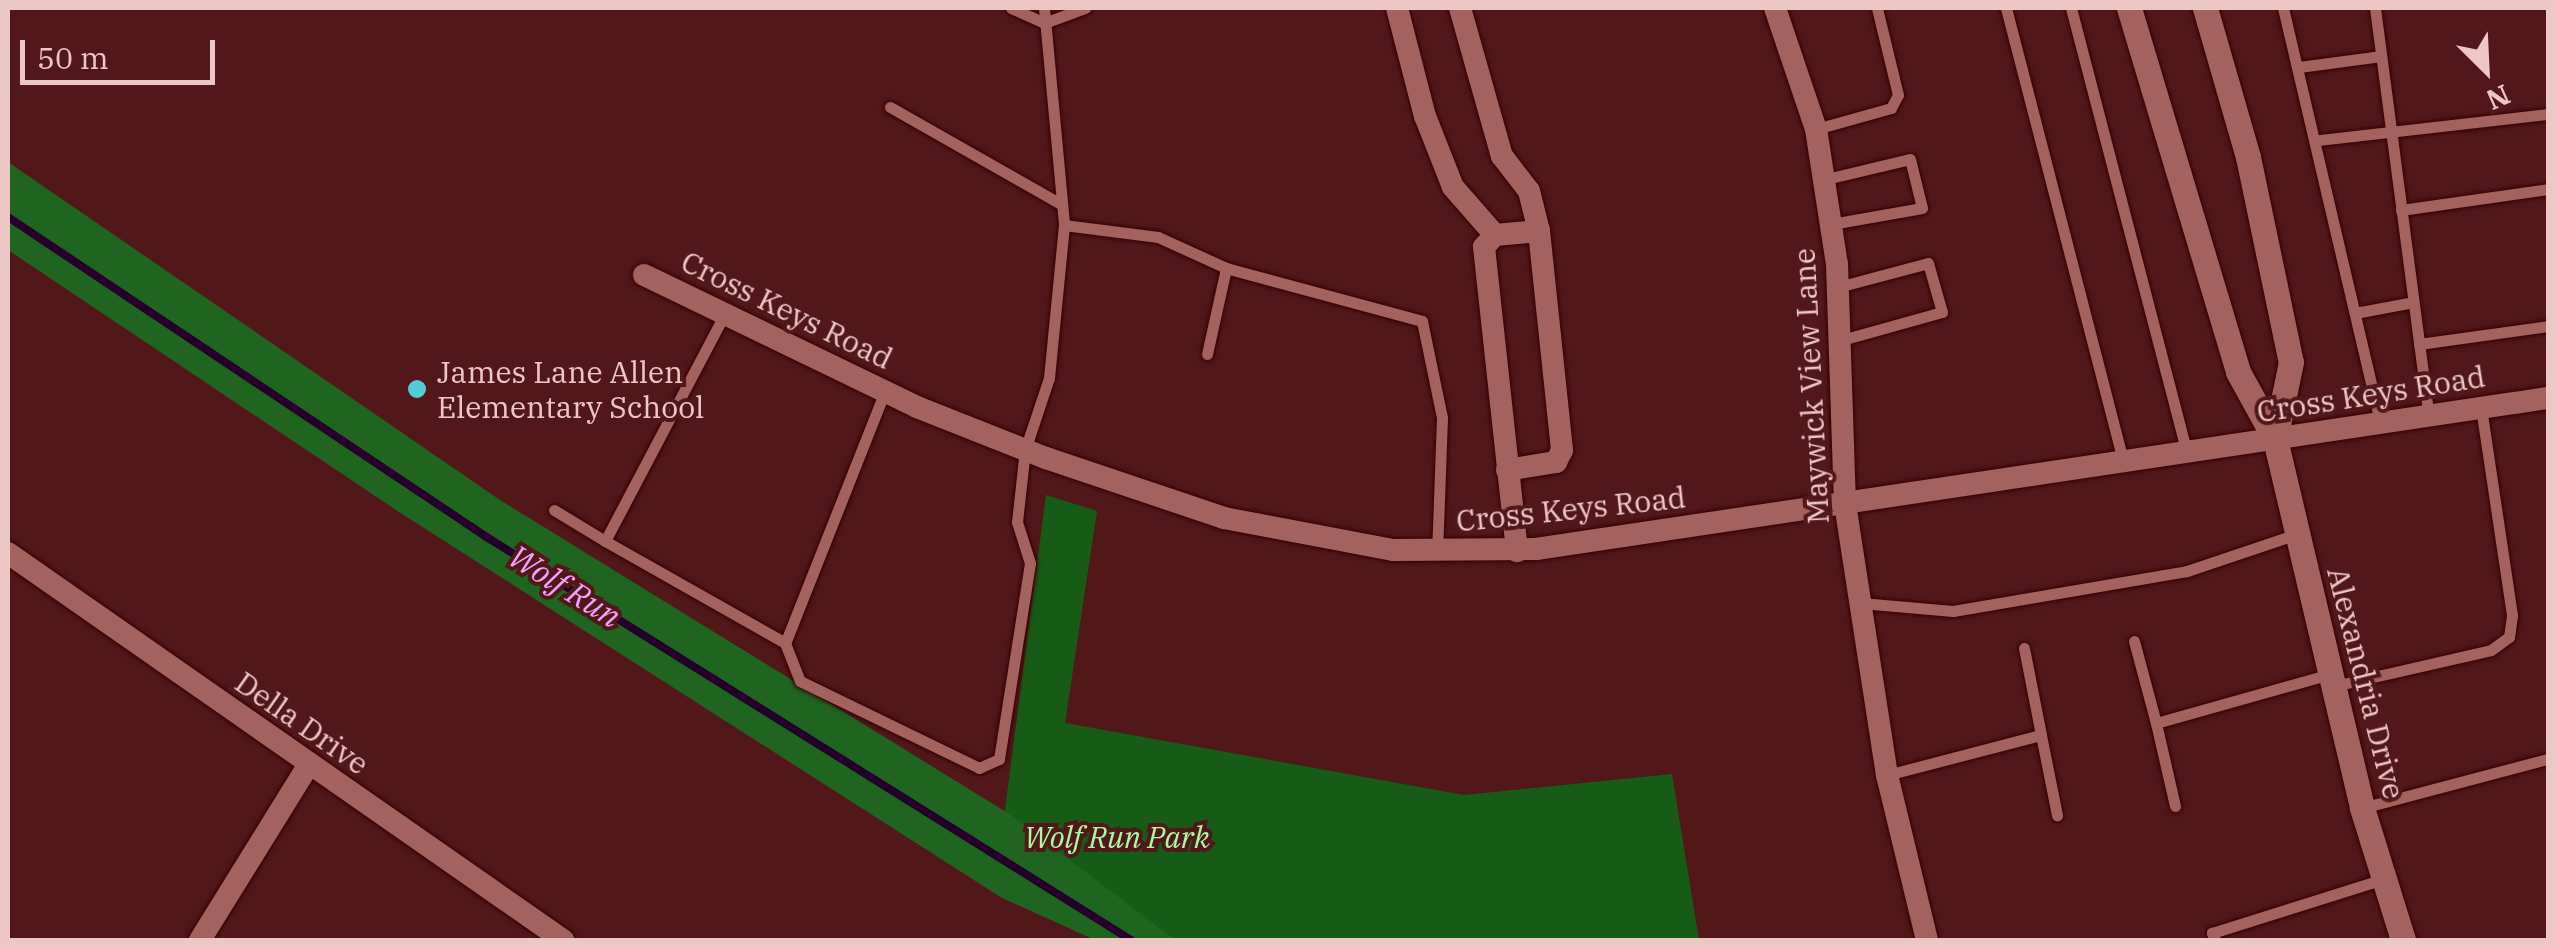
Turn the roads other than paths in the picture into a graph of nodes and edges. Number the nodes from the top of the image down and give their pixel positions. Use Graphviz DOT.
graph roads {
  1 [pos="1011,8"];
  2 [pos="1044,8"];
  3 [pos="1086,8"];
  4 [pos="1396,8"];
  5 [pos="1460,8"];
  6 [pos="1877,8"];
  7 [pos="2006,8"];
  8 [pos="2071,8"];
  9 [pos="2129,8"];
  10 [pos="2205,8"];
  11 [pos="2283,8"];
  12 [pos="2375,8"];
  13 [pos="1781,10"];
  14 [pos="1044,22"];
  15 [pos="2381,56"];
  16 [pos="2300,66"];
  17 [pos="890,106"];
  18 [pos="2548,114"];
  19 [pos="1816,129"];
  20 [pos="2390,132"];
  21 [pos="2318,140"];
  22 [pos="1822,180"];
  23 [pos="2548,189"];
  24 [pos="1061,204"];
  25 [pos="2401,210"];
  26 [pos="1830,224"];
  27 [pos="1064,225"];
  28 [pos="1539,231"];
  29 [pos="1495,235"];
  30 [pos="1226,268"];
  31 [pos="644,274"];
  32 [pos="1838,288"];
  33 [pos="2414,302"];
  34 [pos="726,313"];
  35 [pos="2356,313"];
  36 [pos="2548,326"];
  37 [pos="1838,341"];
  38 [pos="2419,344"];
  39 [pos="1208,354"];
  40 [pos="886,391"];
  41 [pos="2548,398"];
  42 [pos="2481,408"];
  43 [pos="2429,416"];
  44 [pos="2380,423"];
  45 [pos="2276,439"];
  46 [pos="1025,450"];
  47 [pos="2188,452"];
  48 [pos="2122,462"];
  49 [pos="1507,470"];
  50 [pos="1846,504"];
  51 [pos="554,510"];
  52 [pos="2297,534"];
  53 [pos="606,541"];
  54 [pos="1517,551"];
  55 [pos="8,552"];
  56 [pos="1437,553"];
  57 [pos="1859,602"];
  58 [pos="785,642"];
  59 [pos="2134,642"];
  60 [pos="2024,648"];
  61 [pos="2332,680"];
  62 [pos="2156,723"];
  63 [pos="2041,734"];
  64 [pos="2548,759"];
  65 [pos="308,766"];
  66 [pos="1888,775"];
  67 [pos="2175,806"];
  68 [pos="2362,808"];
  69 [pos="2057,815"];
  70 [pos="2384,879"];
  71 [pos="200,940"];
  72 [pos="563,940"];
  73 [pos="1928,940"];
  74 [pos="2215,940"];
  75 [pos="2403,940"];
  1 -- 14 [label="lane"];
  2 -- 14 [label="lane"];
  3 -- 14 [label="lane"];
  4 -- 29 [label="street"];
  5 -- 28 [label="street"];
  6 -- 19 [label="lane"];
  7 -- 48 [label="lane"];
  8 -- 47 [label="lane"];
  9 -- 45 [label="main road, Alexandria Drive"];
  10 -- 45 [label="main road, Alexandria Drive"];
  11 -- 16 [label="lane"];
  12 -- 15 [label="lane"];
  13 -- 19 [label="street, Maywick View Lane"];
  14 -- 24 [label="lane"];
  15 -- 16 [label="lane"];
  15 -- 20 [label="lane"];
  16 -- 21 [label="lane"];
  17 -- 24 [label="lane"];
  18 -- 20 [label="lane"];
  19 -- 22 [label="street, Maywick View Lane"];
  20 -- 21 [label="lane"];
  20 -- 25 [label="lane"];
  21 -- 35 [label="lane"];
  22 -- 26 [label="street, Maywick View Lane"];
  22 -- 26 [label="lane"];
  23 -- 25 [label="lane"];
  24 -- 27 [label="lane"];
  25 -- 33 [label="lane"];
  26 -- 32 [label="street, Maywick View Lane"];
  27 -- 30 [label="lane"];
  27 -- 46 [label="lane"];
  28 -- 29 [label="street"];
  28 -- 49 [label="street"];
  29 -- 49 [label="street"];
  30 -- 39 [label="lane"];
  30 -- 56 [label="lane"];
  31 -- 34 [label="street, Cross Keys Road"];
  32 -- 37 [label="street, Maywick View Lane"];
  32 -- 37 [label="lane"];
  33 -- 35 [label="lane"];
  33 -- 38 [label="lane"];
  34 -- 40 [label="street, Cross Keys Road"];
  34 -- 53 [label="lane"];
  35 -- 44 [label="lane"];
  36 -- 38 [label="lane"];
  37 -- 50 [label="street, Maywick View Lane"];
  38 -- 43 [label="lane"];
  40 -- 46 [label="street, Cross Keys Road"];
  40 -- 58 [label="lane"];
  41 -- 42 [label="street, Cross Keys Road"];
  42 -- 43 [label="street, Cross Keys Road"];
  42 -- 61 [label="lane"];
  43 -- 44 [label="street, Cross Keys Road"];
  44 -- 45 [label="street, Cross Keys Road"];
  45 -- 47 [label="street, Cross Keys Road"];
  45 -- 52 [label="main road, Alexandria Drive"];
  46 -- 56 [label="street, Cross Keys Road"];
  46 -- 58 [label="lane"];
  47 -- 48 [label="street, Cross Keys Road"];
  48 -- 50 [label="street, Cross Keys Road"];
  49 -- 54 [label="street"];
  50 -- 54 [label="street, Cross Keys Road"];
  50 -- 57 [label="street, Maywick View Lane"];
  51 -- 53 [label="lane"];
  52 -- 57 [label="lane"];
  52 -- 61 [label="main road, Alexandria Drive"];
  53 -- 58 [label="lane"];
  54 -- 56 [label="street, Cross Keys Road"];
  55 -- 65 [label="street, Della Drive"];
  57 -- 66 [label="street, Maywick View Lane"];
  59 -- 62 [label="lane"];
  60 -- 63 [label="lane"];
  61 -- 62 [label="lane"];
  61 -- 68 [label="main road, Alexandria Drive"];
  62 -- 67 [label="lane"];
  63 -- 66 [label="lane"];
  63 -- 69 [label="lane"];
  64 -- 68 [label="lane"];
  65 -- 71 [label="street"];
  65 -- 72 [label="street, Della Drive"];
  66 -- 73 [label="street, Maywick View Lane"];
  68 -- 70 [label="main road, Alexandria Drive"];
  70 -- 74 [label="lane"];
  70 -- 75 [label="main road, Alexandria Drive"];
}
